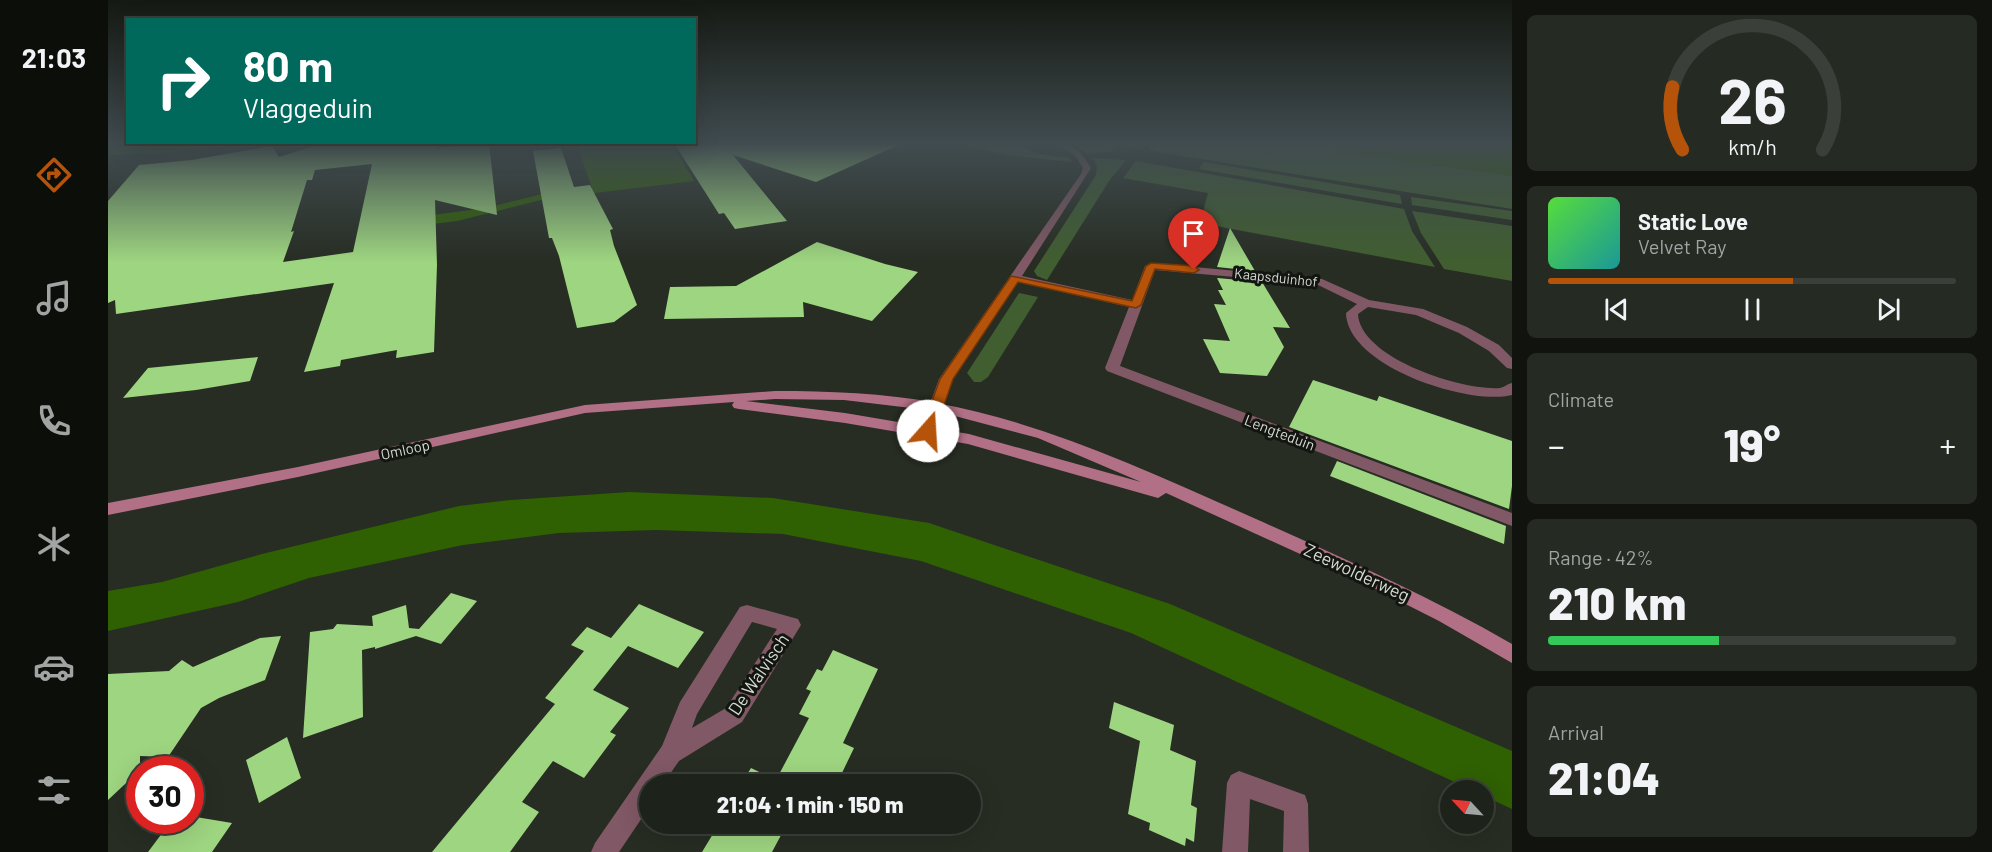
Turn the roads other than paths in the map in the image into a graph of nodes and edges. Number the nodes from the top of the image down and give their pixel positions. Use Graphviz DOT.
graph roads {
  1 [pos="1079,183"];
  2 [pos="1015,278"];
  3 [pos="1366,303"];
  4 [pos="1136,305"];
  5 [pos="1512,365"];
  6 [pos="1512,387"];
  7 [pos="704,402"];
  8 [pos="937,407"];
  9 [pos="928,431"];
  10 [pos="1196,501"];
  11 [pos="108,509"];
  12 [pos="1512,520"];
  13 [pos="1512,654"];
  14 [pos="671,753"];
  15 [pos="657,774"];
  16 [pos="639,801"];
  17 [pos="604,852"];
  18 [pos="1235,852"];
  19 [pos="1296,852"];
  1 -- 2 [label="street"];
  2 -- 4 [label="street"];
  2 -- 8 [label="street"];
  3 -- 4 [label="street, Kaapsduinhof"];
  3 -- 5 [label="street, Kaapsduinhof"];
  3 -- 6 [label="street"];
  4 -- 12 [label="street, Lengteduin"];
  7 -- 8 [label="main road, Omloop"];
  7 -- 9 [label="main road, Omloop"];
  7 -- 11 [label="main road, Omloop"];
  8 -- 9 [label="street"];
  8 -- 10 [label="main road, Zeewolderweg"];
  9 -- 10 [label="main road, Zeewolderweg"];
  10 -- 13 [label="main road, Zeewolderweg"];
  14 -- 14 [label="street, De Walvisch"];
  14 -- 15 [label="street, De Walvisch"];
  16 -- 17 [label="street, De Walvisch"];
  18 -- 19 [label="street"];
}
